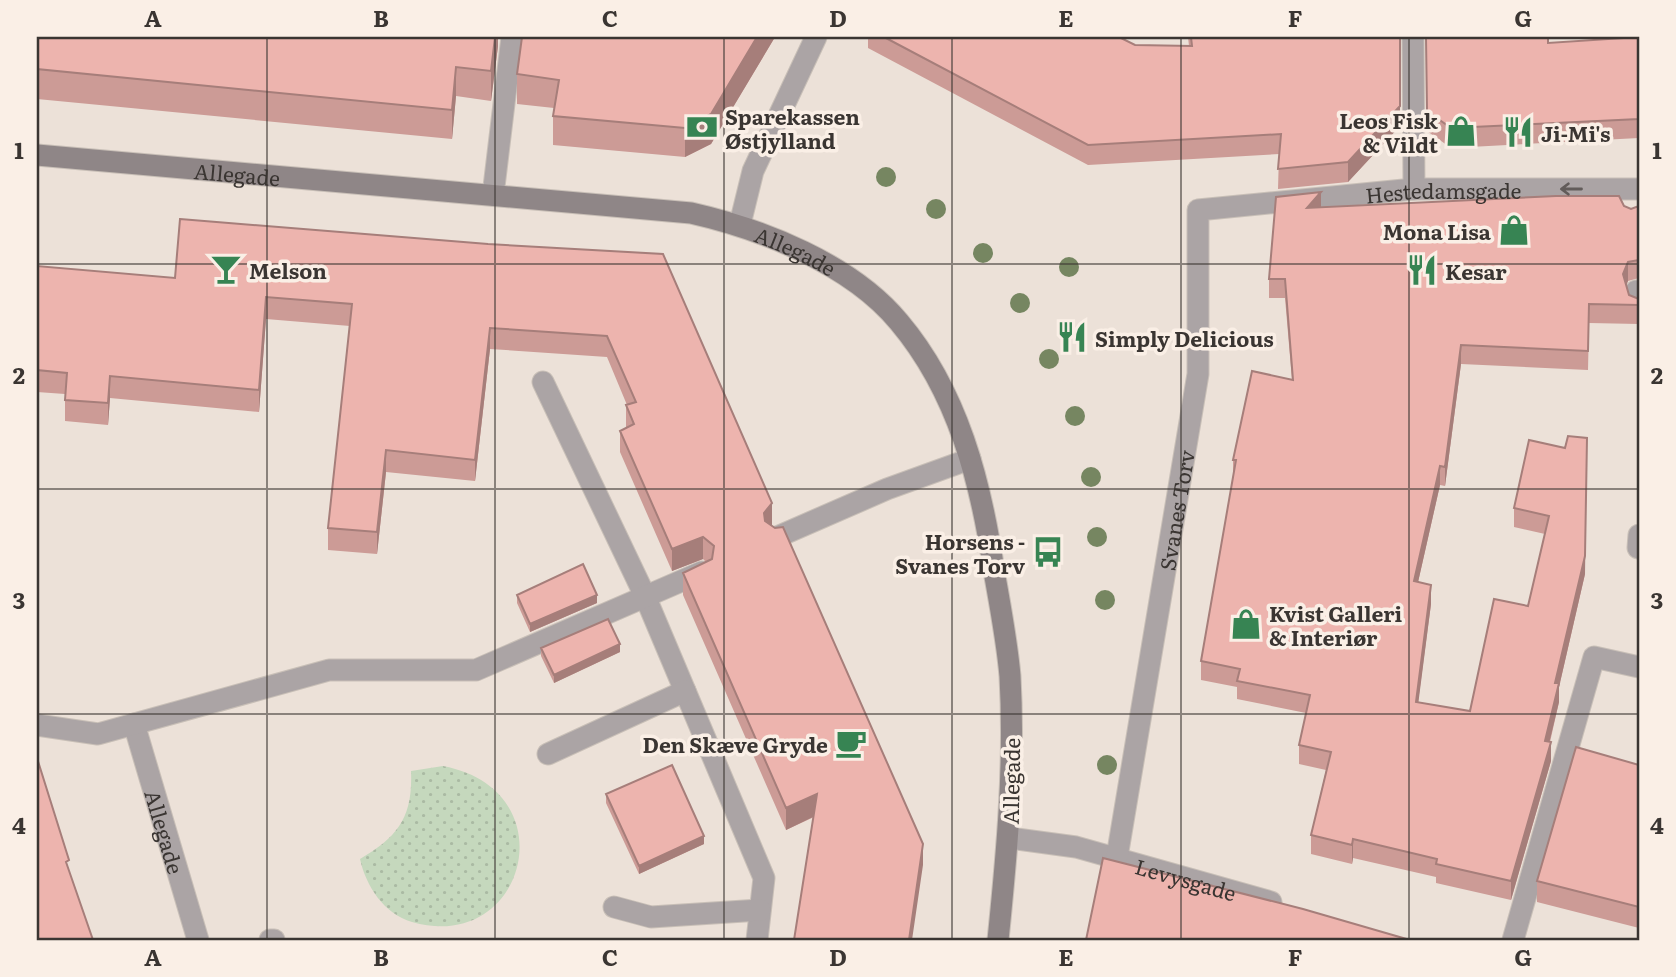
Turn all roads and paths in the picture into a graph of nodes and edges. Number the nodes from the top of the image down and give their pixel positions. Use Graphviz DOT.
graph roads {
  1 [pos="512,37"];
  2 [pos="816,37"];
  3 [pos="1413,37"];
  4 [pos="37,155"];
  5 [pos="1414,189"];
  6 [pos="1637,189"];
  7 [pos="493,195"];
  8 [pos="1247,206"];
  9 [pos="1632,215"];
  10 [pos="740,224"];
  11 [pos="543,382"];
  12 [pos="970,459"];
  13 [pos="777,537"];
  14 [pos="702,572"];
  15 [pos="645,596"];
  16 [pos="1639,667"];
  17 [pos="685,691"];
  18 [pos="37,724"];
  19 [pos="134,724"];
  20 [pos="548,754"];
  21 [pos="1009,838"];
  22 [pos="1117,857"];
  23 [pos="614,907"];
  24 [pos="1296,909"];
  25 [pos="760,910"];
  26 [pos="198,940"];
  27 [pos="757,940"];
  28 [pos="998,940"];
  29 [pos="1513,940"];
  1 -- 7 [label="street"];
  2 -- 10 [label="street"];
  3 -- 5 [label="street"];
  4 -- 7 [label="street, Allegade"];
  6 -- 5 [label="street, Hestedamsgade, one-way"];
  5 -- 8 [label="street, Hestedamsgade"];
  6 -- 9 [label="street"];
  7 -- 10 [label="street, Allegade"];
  8 -- 22 [label="street, Svanes Torv"];
  10 -- 12 [label="street, Allegade"];
  11 -- 15 [label="street"];
  12 -- 13 [label="street"];
  12 -- 21 [label="street, Allegade"];
  14 -- 15 [label="street"];
  15 -- 17 [label="street"];
  15 -- 19 [label="street"];
  16 -- 29 [label="street"];
  17 -- 20 [label="street"];
  17 -- 25 [label="street"];
  18 -- 19 [label="street"];
  19 -- 26 [label="street, Allegade"];
  21 -- 22 [label="street, Levysgade"];
  21 -- 28 [label="street, Allegade"];
  22 -- 24 [label="street, Levysgade"];
  23 -- 25 [label="street"];
  25 -- 27 [label="street"];
}
